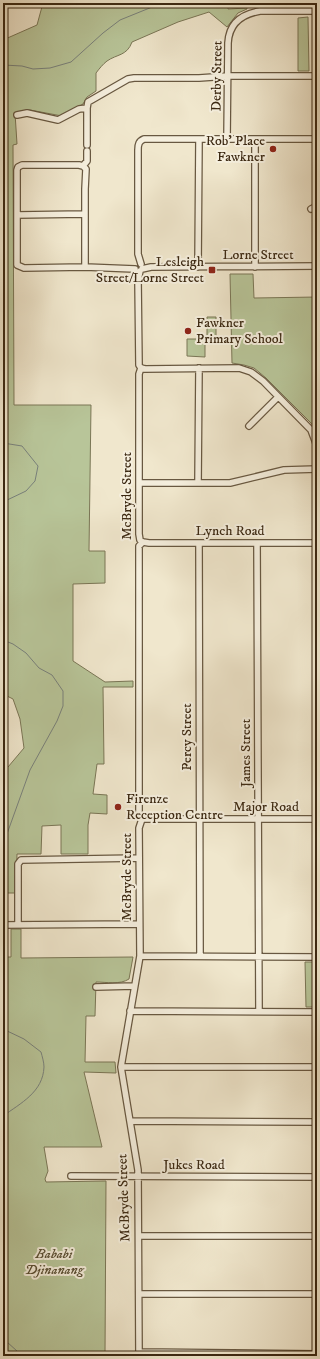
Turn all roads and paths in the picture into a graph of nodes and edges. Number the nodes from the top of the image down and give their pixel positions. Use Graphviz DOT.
graph roads {
  1 [pos="317,11"];
  2 [pos="228,76"];
  3 [pos="317,76"];
  4 [pos="86,108"];
  5 [pos="16,115"];
  6 [pos="198,139"];
  7 [pos="227,139"];
  8 [pos="255,139"];
  9 [pos="317,139"];
  10 [pos="83,166"];
  11 [pos="317,206"];
  12 [pos="310,208"];
  13 [pos="85,214"];
  14 [pos="16,215"];
  15 [pos="317,266"];
  16 [pos="139,267"];
  17 [pos="198,267"];
  18 [pos="255,267"];
  19 [pos="85,268"];
  20 [pos="141,368"];
  21 [pos="198,368"];
  22 [pos="278,397"];
  23 [pos="249,426"];
  24 [pos="317,446"];
  25 [pos="317,469"];
  26 [pos="198,482"];
  27 [pos="139,483"];
  28 [pos="143,542"];
  29 [pos="199,542"];
  30 [pos="258,543"];
  31 [pos="317,543"];
  32 [pos="142,819"];
  33 [pos="258,819"];
  34 [pos="316,819"];
  35 [pos="199,820"];
  36 [pos="139,858"];
  37 [pos="139,924"];
  38 [pos="3,925"];
  39 [pos="18,925"];
  40 [pos="317,947"];
  41 [pos="140,956"];
  42 [pos="200,956"];
  43 [pos="317,956"];
  44 [pos="259,957"];
  45 [pos="134,986"];
  46 [pos="96,987"];
  47 [pos="130,1011"];
  48 [pos="259,1012"];
  49 [pos="317,1012"];
  50 [pos="121,1067"];
  51 [pos="317,1067"];
  52 [pos="130,1121"];
  53 [pos="317,1122"];
  54 [pos="71,1176"];
  55 [pos="138,1176"];
  56 [pos="317,1177"];
  57 [pos="139,1236"];
  58 [pos="317,1236"];
  59 [pos="139,1294"];
  60 [pos="317,1294"];
  61 [pos="139,1354"];
  62 [pos="317,1354"];
  1 -- 2 [label="street, Derby Street"];
  2 -- 3 [label="street"];
  2 -- 4 [label="street"];
  2 -- 7 [label="street, Derby Street"];
  4 -- 5 [label="street"];
  4 -- 10 [label="street"];
  6 -- 7 [label="street"];
  6 -- 16 [label="street, McBryde Street"];
  6 -- 17 [label="street"];
  7 -- 8 [label="street"];
  8 -- 9 [label="street"];
  8 -- 18 [label="street"];
  10 -- 13 [label="street"];
  10 -- 14 [label="street"];
  11 -- 12 [label="street"];
  13 -- 14 [label="street"];
  13 -- 19 [label="street"];
  14 -- 19 [label="street, Lorne Street"];
  15 -- 18 [label="street, Lorne Street"];
  16 -- 17 [label="street, Lorne Street"];
  16 -- 19 [label="street, Lorne Street"];
  16 -- 20 [label="street, McBryde Street"];
  17 -- 18 [label="street, Lorne Street"];
  20 -- 21 [label="street"];
  20 -- 27 [label="street, McBryde Street"];
  21 -- 22 [label="street"];
  21 -- 26 [label="street"];
  22 -- 23 [label="street"];
  22 -- 24 [label="street"];
  25 -- 26 [label="street"];
  26 -- 27 [label="street"];
  27 -- 28 [label="street, McBryde Street"];
  28 -- 29 [label="street, Lynch Road"];
  28 -- 32 [label="street, McBryde Street"];
  29 -- 30 [label="street, Lynch Road"];
  29 -- 35 [label="street, Percy Street"];
  30 -- 31 [label="street, Lynch Road"];
  30 -- 33 [label="street, James Street"];
  32 -- 35 [label="street, Major Road"];
  32 -- 36 [label="street, McBryde Street"];
  33 -- 34 [label="street, Major Road"];
  33 -- 35 [label="street, Major Road"];
  33 -- 44 [label="street, James Street"];
  34 -- 40 [label="street"];
  35 -- 42 [label="street, Percy Street"];
  36 -- 37 [label="street, McBryde Street"];
  36 -- 39 [label="street"];
  37 -- 39 [label="street"];
  37 -- 41 [label="street, McBryde Street"];
  38 -- 39 [label="street"];
  41 -- 42 [label="street"];
  41 -- 45 [label="street, McBryde Street"];
  42 -- 44 [label="street"];
  43 -- 44 [label="street"];
  44 -- 48 [label="street, James Street"];
  45 -- 46 [label="street"];
  45 -- 47 [label="street, McBryde Street"];
  47 -- 48 [label="street"];
  47 -- 50 [label="street, McBryde Street"];
  48 -- 49 [label="street"];
  50 -- 51 [label="street"];
  50 -- 52 [label="street, McBryde Street"];
  52 -- 53 [label="street"];
  52 -- 55 [label="street, McBryde Street"];
  54 -- 55 [label="street, Jukes Road"];
  55 -- 56 [label="street, Jukes Road"];
  55 -- 57 [label="street, McBryde Street"];
  57 -- 58 [label="street"];
  57 -- 59 [label="street, McBryde Street"];
  59 -- 60 [label="street"];
  59 -- 61 [label="street, McBryde Street"];
  61 -- 62 [label="street"];
}
